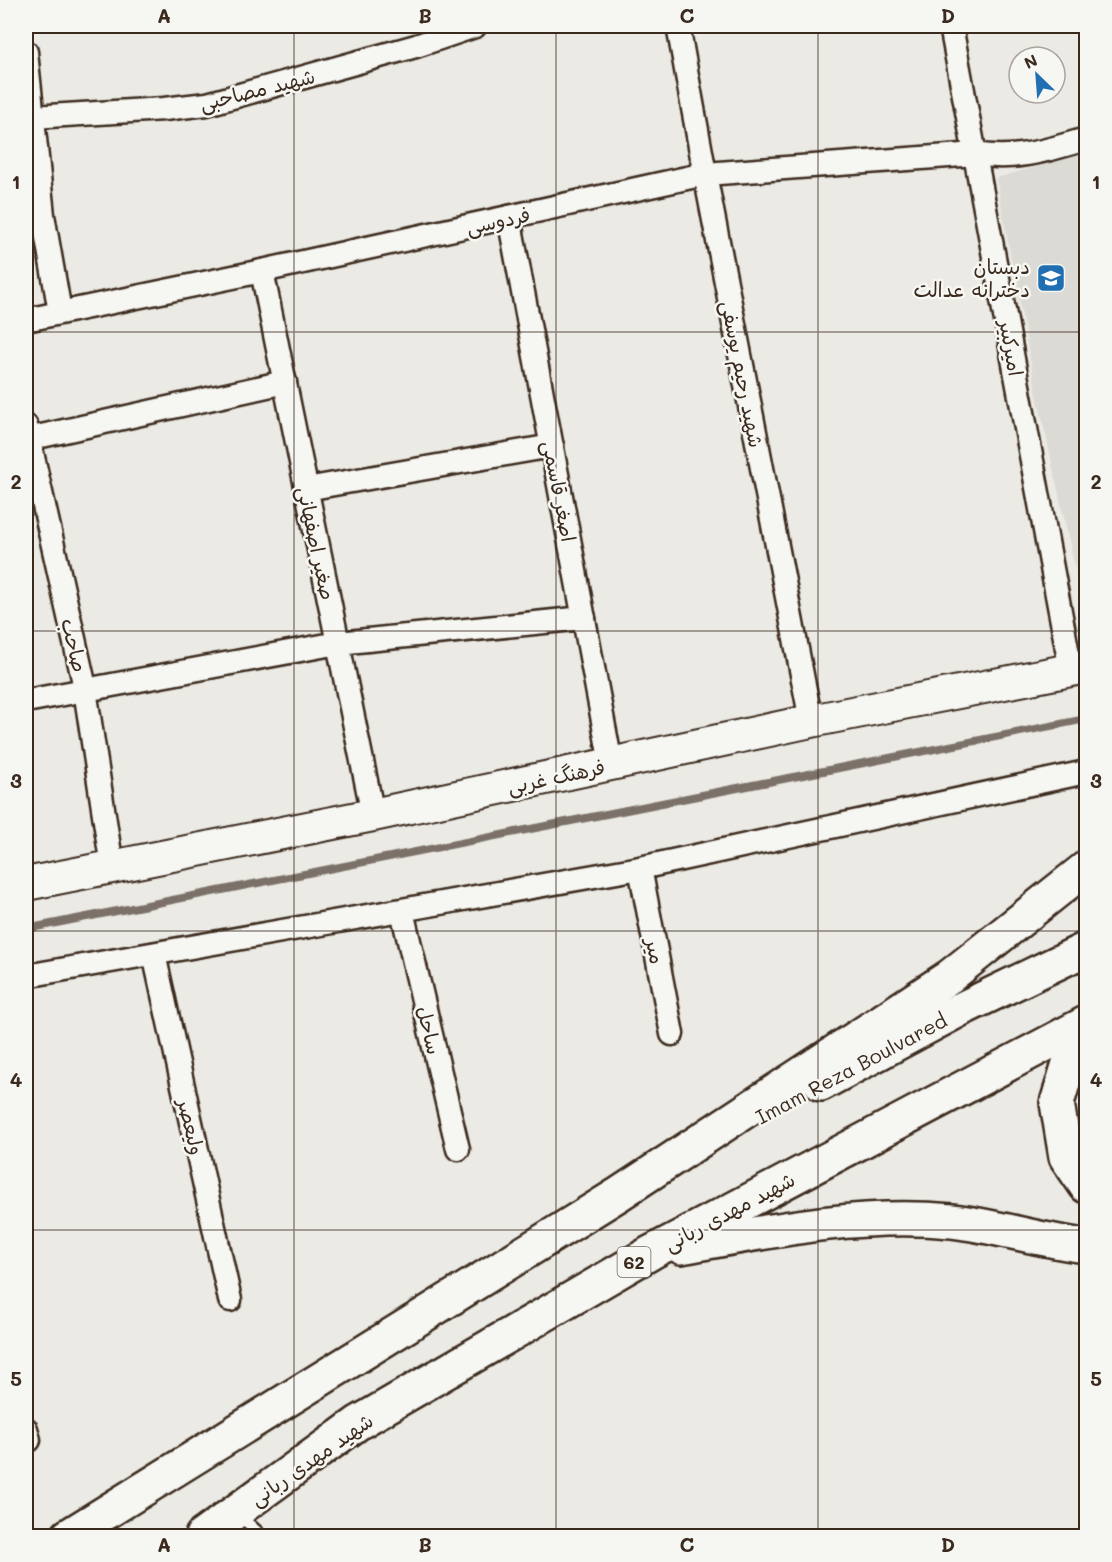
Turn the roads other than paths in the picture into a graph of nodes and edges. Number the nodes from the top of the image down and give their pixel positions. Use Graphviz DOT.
graph roads {
  1 [pos="474,26"];
  2 [pos="678,26"];
  3 [pos="951,26"];
  4 [pos="26,52"];
  5 [pos="32,117"];
  6 [pos="1086,139"];
  7 [pos="976,154"];
  8 [pos="705,174"];
  9 [pos="509,217"];
  10 [pos="262,271"];
  11 [pos="60,312"];
  12 [pos="26,320"];
  13 [pos="285,382"];
  14 [pos="27,433"];
  15 [pos="552,446"];
  16 [pos="306,489"];
  17 [pos="34,502"];
  18 [pos="584,618"];
  19 [pos="338,643"];
  20 [pos="1079,668"];
  21 [pos="85,691"];
  22 [pos="26,701"];
  23 [pos="811,721"];
  24 [pos="611,764"];
  25 [pos="1086,772"];
  26 [pos="373,815"];
  27 [pos="112,867"];
  28 [pos="640,868"];
  29 [pos="1086,868"];
  30 [pos="26,884"];
  31 [pos="402,911"];
  32 [pos="1086,949"];
  33 [pos="153,954"];
  34 [pos="26,976"];
  35 [pos="1086,1023"];
  36 [pos="672,1034"];
  37 [pos="1086,1038"];
  38 [pos="458,1149"];
  39 [pos="1086,1186"];
  40 [pos="619,1194"];
  41 [pos="1086,1245"];
  42 [pos="652,1252"];
  43 [pos="230,1300"];
  44 [pos="236,1512"];
  45 [pos="68,1536"];
  46 [pos="202,1536"];
  47 [pos="262,1536"];
  1 -- 5 [label="street, شهید مصاحبی"];
  2 -- 8 [label="street, شهید رحیم یوسفی"];
  3 -- 7 [label="street, امیرکبیر"];
  4 -- 5 [label="street"];
  5 -- 11 [label="street"];
  6 -- 7 [label="street, فردوسی"];
  7 -- 8 [label="street, فردوسی"];
  7 -- 20 [label="street, امیرکبیر"];
  8 -- 9 [label="street, فردوسی"];
  8 -- 23 [label="street, شهید رحیم یوسفی"];
  9 -- 10 [label="street, فردوسی"];
  9 -- 15 [label="street, اصغر قاسمی"];
  10 -- 11 [label="street, فردوسی"];
  10 -- 13 [label="street, صغیر اصفهانی"];
  11 -- 12 [label="street, فردوسی"];
  13 -- 14 [label="street"];
  13 -- 16 [label="street, صغیر اصفهانی"];
  14 -- 17 [label="street, صاحب"];
  15 -- 16 [label="street"];
  15 -- 18 [label="street, اصغر قاسمی"];
  16 -- 19 [label="street, صغیر اصفهانی"];
  17 -- 21 [label="street, صاحب"];
  18 -- 19 [label="street"];
  18 -- 24 [label="street, اصغر قاسمی"];
  19 -- 21 [label="street"];
  19 -- 26 [label="street, صغیر اصفهانی"];
  20 -- 23 [label="street, فرهنگ غربی"];
  21 -- 22 [label="street"];
  21 -- 27 [label="street, صاحب"];
  23 -- 24 [label="street, فرهنگ غربی"];
  24 -- 26 [label="street, فرهنگ غربی"];
  25 -- 28 [label="street"];
  26 -- 27 [label="street, فرهنگ غربی"];
  27 -- 30 [label="street, فرهنگ غربی"];
  28 -- 31 [label="street"];
  28 -- 36 [label="street, میر"];
  29 -- 40 [label="highway"];
  31 -- 33 [label="street"];
  31 -- 38 [label="street, ساحل"];
  32 -- 40 [label="highway, Imam Reza Boulvared"];
  33 -- 34 [label="street"];
  33 -- 43 [label="street, ولیعصر"];
  35 -- 42 [label="highway, شهید مهدی ربانی / 62"];
  37 -- 39 [label="highway"];
  40 -- 45 [label="highway"];
  41 -- 42 [label="highway"];
  42 -- 44 [label="highway, شهید مهدی ربانی / 62"];
  44 -- 46 [label="highway, شهید مهدی ربانی / 62"];
  44 -- 47 [label="lane"];
}
